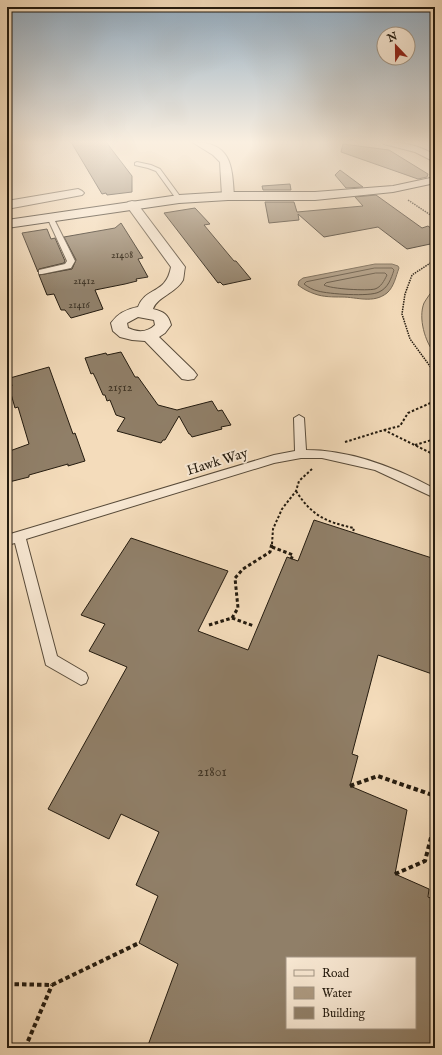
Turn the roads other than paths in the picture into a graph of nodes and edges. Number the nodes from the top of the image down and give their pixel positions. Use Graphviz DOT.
graph roads {
  1 [pos="174,191"];
  2 [pos="228,191"];
  3 [pos="368,191"];
  4 [pos="78,193"];
  5 [pos="228,196"];
  6 [pos="179,198"];
  7 [pos="7,205"];
  8 [pos="132,205"];
  9 [pos="50,217"];
  10 [pos="7,224"];
  11 [pos="42,272"];
  12 [pos="144,312"];
  13 [pos="148,335"];
  14 [pos="188,376"];
  15 [pos="299,418"];
  16 [pos="301,454"];
  17 [pos="435,494"];
  18 [pos="13,538"];
  19 [pos="81,678"];
  1 -- 6 [label="lane"];
  2 -- 5 [label="street"];
  3 -- 5 [label="street"];
  4 -- 7 [label="street"];
  5 -- 6 [label="street"];
  6 -- 8 [label="street"];
  8 -- 9 [label="street"];
  8 -- 12 [label="street"];
  9 -- 10 [label="street"];
  9 -- 11 [label="lane"];
  12 -- 13 [label="street"];
  12 -- 13 [label="street"];
  13 -- 14 [label="street"];
  15 -- 16 [label="lane"];
  16 -- 17 [label="lane, Hawk Way"];
  16 -- 18 [label="lane, Hawk Way"];
  18 -- 19 [label="lane"];
}
